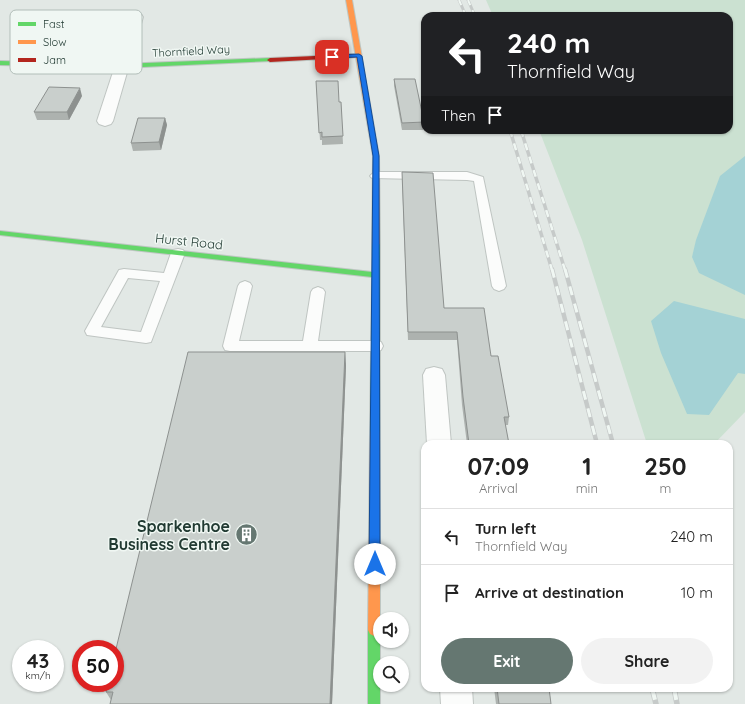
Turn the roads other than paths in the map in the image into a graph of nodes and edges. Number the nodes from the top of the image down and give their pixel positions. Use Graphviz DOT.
graph roads {
  1 [pos="349,0"];
  2 [pos="359,56"];
  3 [pos="0,63"];
  4 [pos="10,63"];
  5 [pos="142,65"];
  6 [pos="119,74"];
  7 [pos="105,122"];
  8 [pos="376,176"];
  9 [pos="0,233"];
  10 [pos="178,253"];
  11 [pos="376,276"];
  12 [pos="169,278"];
  13 [pos="245,286"];
  14 [pos="499,286"];
  15 [pos="318,292"];
  16 [pos="310,346"];
  17 [pos="376,346"];
  18 [pos="434,376"];
  19 [pos="439,440"];
  20 [pos="456,692"];
  21 [pos="374,704"];
  22 [pos="458,704"];
  1 -- 2 [label="main road"];
  2 -- 5 [label="main road, Thornfield Way"];
  2 -- 8 [label="main road"];
  3 -- 4 [label="main road, Thornfield Way"];
  6 -- 7 [label="street"];
  8 -- 11 [label="main road"];
  8 -- 14 [label="lane"];
  9 -- 10 [label="main road, Hurst Road"];
  10 -- 11 [label="main road, Hurst Road"];
  10 -- 12 [label="lane"];
  11 -- 17 [label="main road"];
  12 -- 12 [label="lane"];
  13 -- 16 [label="lane"];
  15 -- 16 [label="lane"];
  16 -- 17 [label="lane"];
  17 -- 21 [label="main road"];
  18 -- 19 [label="street"];
  20 -- 22 [label="street"];
}
